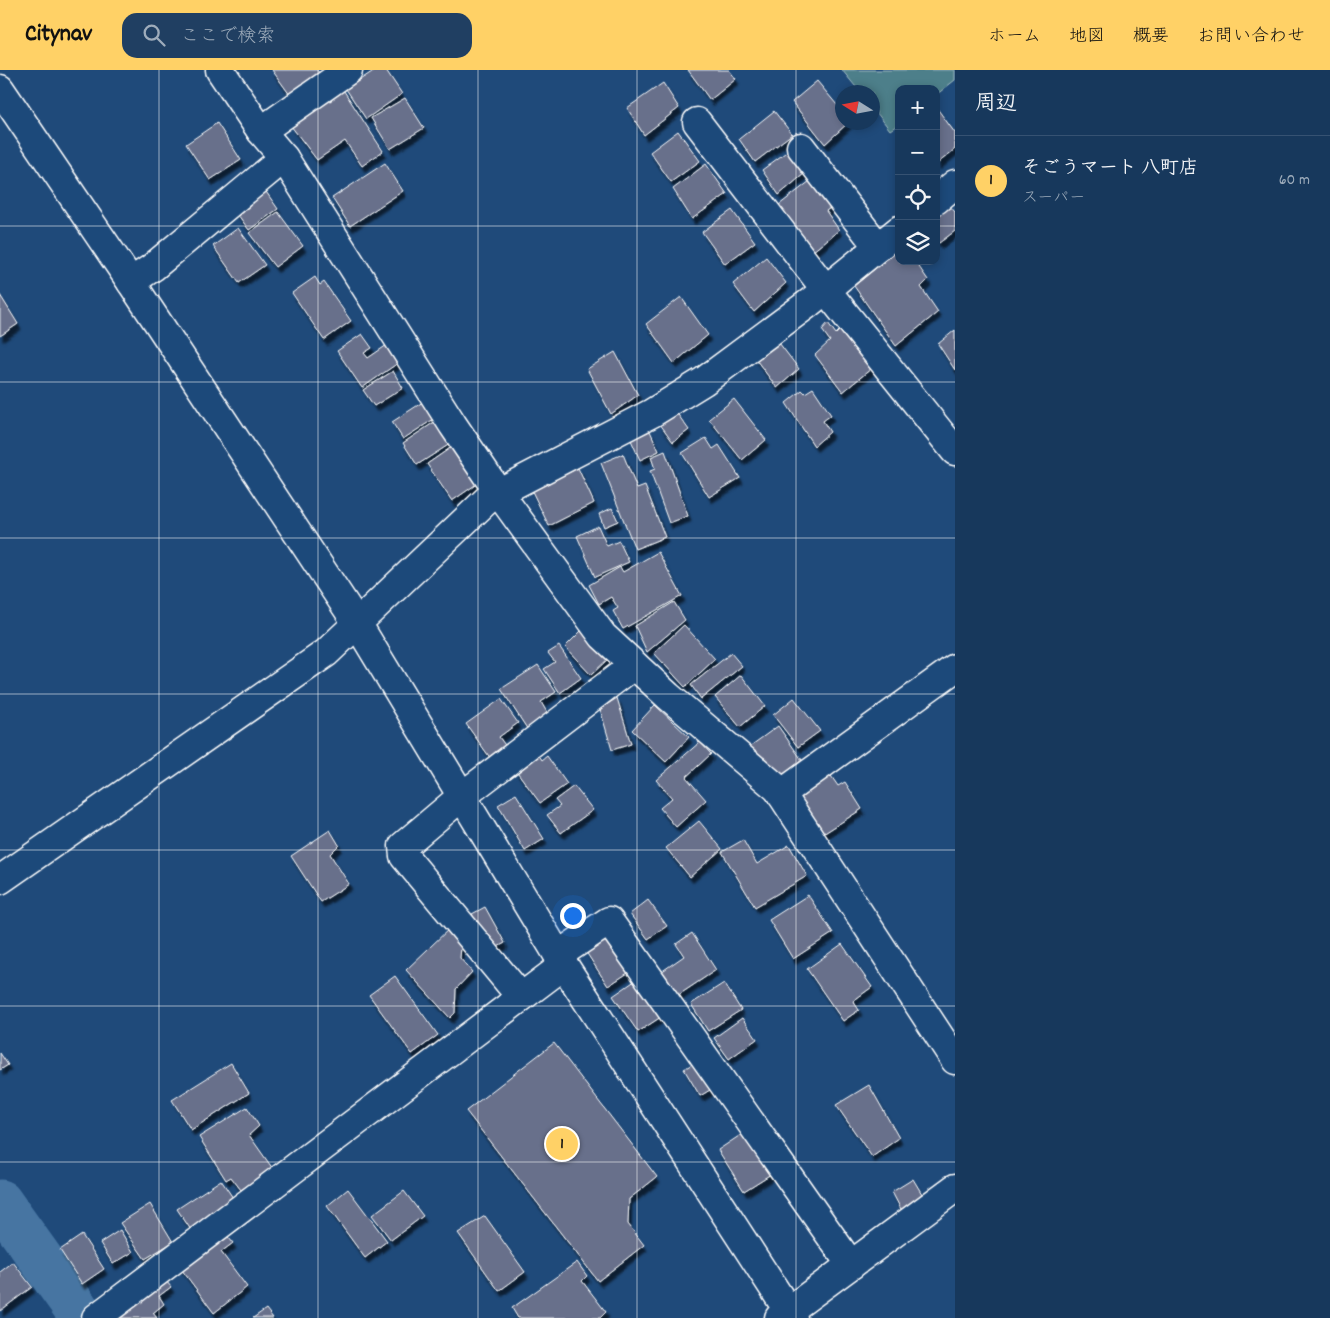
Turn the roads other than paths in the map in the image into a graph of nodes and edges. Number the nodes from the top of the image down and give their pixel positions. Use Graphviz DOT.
graph roads {
  1 [pos="220,70"];
  2 [pos="348,70"];
  3 [pos="0,89"];
  4 [pos="698,122"];
  5 [pos="261,132"];
  6 [pos="802,147"];
  7 [pos="284,158"];
  8 [pos="955,184"];
  9 [pos="940,197"];
  10 [pos="889,238"];
  11 [pos="130,282"];
  12 [pos="826,290"];
  13 [pos="955,451"];
  14 [pos="499,493"];
  15 [pos="357,623"];
  16 [pos="634,665"];
  17 [pos="955,668"];
  18 [pos="780,794"];
  19 [pos="462,797"];
  20 [pos="0,880"];
  21 [pos="561,960"];
  22 [pos="521,997"];
  23 [pos="955,1060"];
  24 [pos="955,1188"];
  25 [pos="851,1265"];
  26 [pos="787,1316"];
  27 [pos="96,1318"];
  1 -- 5 [label="street"];
  2 -- 5 [label="street"];
  3 -- 11 [label="street"];
  4 -- 12 [label="street"];
  5 -- 7 [label="street"];
  6 -- 10 [label="street"];
  7 -- 11 [label="street"];
  7 -- 14 [label="street"];
  8 -- 9 [label="street"];
  10 -- 12 [label="street"];
  11 -- 15 [label="street"];
  12 -- 13 [label="street"];
  12 -- 14 [label="street"];
  14 -- 15 [label="street"];
  14 -- 16 [label="street"];
  15 -- 19 [label="street"];
  15 -- 20 [label="street"];
  16 -- 18 [label="street"];
  16 -- 19 [label="street"];
  17 -- 18 [label="street"];
  18 -- 23 [label="street"];
  19 -- 21 [label="street"];
  19 -- 22 [label="street"];
  21 -- 22 [label="street"];
  21 -- 25 [label="street"];
  21 -- 26 [label="street"];
  22 -- 27 [label="street"];
  24 -- 25 [label="street"];
  25 -- 26 [label="street"];
}
